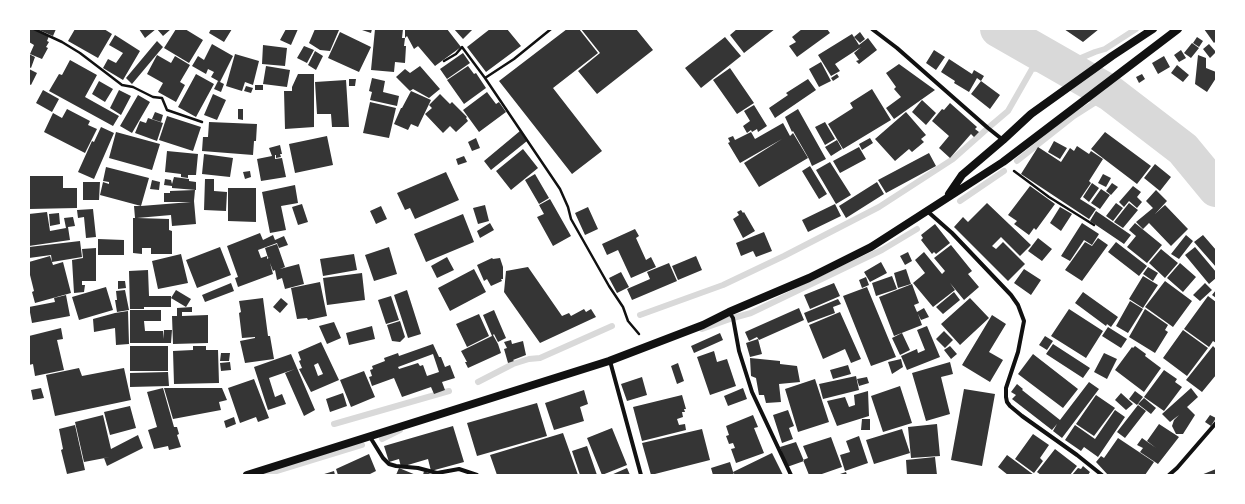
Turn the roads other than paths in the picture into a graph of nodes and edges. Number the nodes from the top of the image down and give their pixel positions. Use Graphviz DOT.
graph roads {
  1 [pos="872,29"];
  2 [pos="1153,29"];
  3 [pos="1178,29"];
  4 [pos="1003,140"];
  5 [pos="948,196"];
  6 [pos="926,210"];
  7 [pos="729,312"];
  8 [pos="610,360"];
  9 [pos="1216,423"];
  10 [pos="370,437"];
  11 [pos="247,475"];
  12 [pos="477,475"];
  13 [pos="641,475"];
  14 [pos="791,475"];
  15 [pos="1102,475"];
  16 [pos="1169,475"];
  1 -- 4 [label="street"];
  2 -- 4 [label="main road"];
  3 -- 5 [label="main road"];
  4 -- 5 [label="main road"];
  5 -- 6 [label="main road"];
  6 -- 7 [label="main road"];
  6 -- 15 [label="street"];
  7 -- 8 [label="main road"];
  7 -- 14 [label="street"];
  8 -- 10 [label="main road"];
  8 -- 13 [label="street"];
  9 -- 16 [label="street"];
  10 -- 11 [label="main road"];
  10 -- 12 [label="street"];
}
